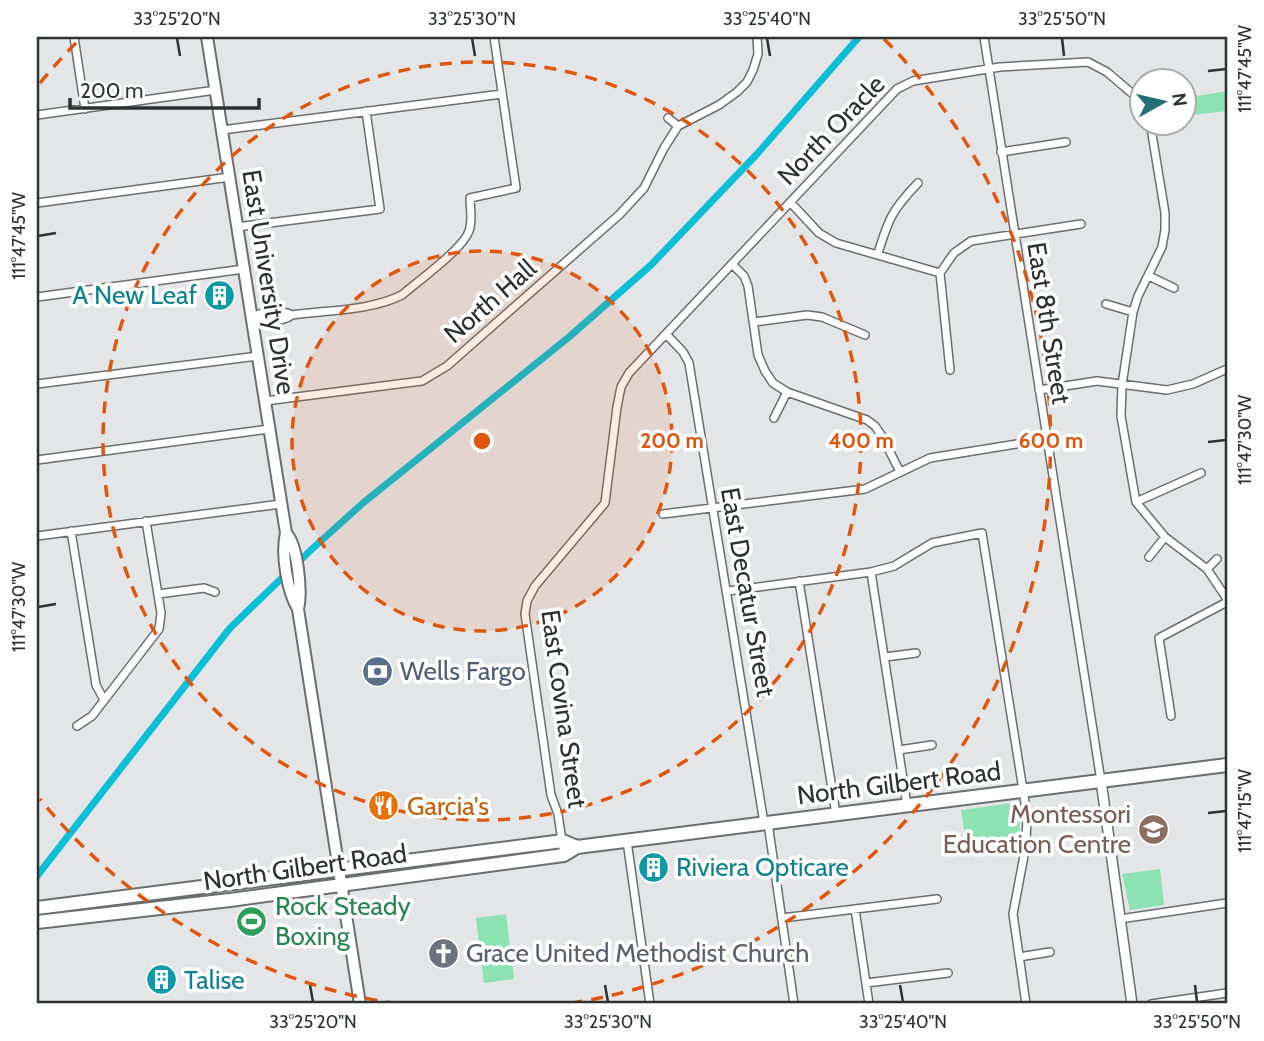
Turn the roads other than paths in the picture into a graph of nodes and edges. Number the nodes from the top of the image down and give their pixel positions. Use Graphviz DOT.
graph roads {
  1 [pos="74,37"];
  2 [pos="207,37"];
  3 [pos="494,37"];
  4 [pos="757,37"];
  5 [pos="984,37"];
  6 [pos="989,69"];
  7 [pos="216,90"];
  8 [pos="1128,90"];
  9 [pos="502,94"];
  10 [pos="85,109"];
  11 [pos="366,111"];
  12 [pos="37,115"];
  13 [pos="668,118"];
  14 [pos="678,126"];
  15 [pos="222,130"];
  16 [pos="1152,136"];
  17 [pos="1066,142"];
  18 [pos="1001,152"];
  19 [pos="230,177"];
  20 [pos="918,183"];
  21 [pos="790,202"];
  22 [pos="37,204"];
  23 [pos="1081,224"];
  24 [pos="237,228"];
  25 [pos="1013,234"];
  26 [pos="878,253"];
  27 [pos="732,264"];
  28 [pos="244,269"];
  29 [pos="940,273"];
  30 [pos="1149,275"];
  31 [pos="1174,288"];
  32 [pos="37,298"];
  33 [pos="1106,304"];
  34 [pos="1133,312"];
  35 [pos="251,317"];
  36 [pos="754,322"];
  37 [pos="666,334"];
  38 [pos="865,335"];
  39 [pos="258,356"];
  40 [pos="1227,369"];
  41 [pos="950,370"];
  42 [pos="37,384"];
  43 [pos="1122,385"];
  44 [pos="621,387"];
  45 [pos="1040,390"];
  46 [pos="787,392"];
  47 [pos="265,401"];
  48 [pos="774,418"];
  49 [pos="270,429"];
  50 [pos="1047,439"];
  51 [pos="37,460"];
  52 [pos="900,472"];
  53 [pos="1201,473"];
  54 [pos="1136,502"];
  55 [pos="281,504"];
  56 [pos="713,507"];
  57 [pos="663,514"];
  58 [pos="146,521"];
  59 [pos="71,531"];
  60 [pos="286,533"];
  61 [pos="37,536"];
  62 [pos="1164,537"];
  63 [pos="1149,557"];
  64 [pos="1217,559"];
  65 [pos="1207,569"];
  66 [pos="871,572"];
  67 [pos="799,581"];
  68 [pos="728,591"];
  69 [pos="215,592"];
  70 [pos="158,594"];
  71 [pos="1227,600"];
  72 [pos="298,609"];
  73 [pos="916,653"];
  74 [pos="884,657"];
  75 [pos="104,701"];
  76 [pos="1171,716"];
  77 [pos="77,726"];
  78 [pos="932,746"];
  79 [pos="899,750"];
  80 [pos="1227,765"];
  81 [pos="1101,781"];
  82 [pos="1024,790"];
  83 [pos="907,805"];
  84 [pos="836,814"];
  85 [pos="766,823"];
  86 [pos="563,841"];
  87 [pos="627,841"];
  88 [pos="577,847"];
  89 [pos="508,848"];
  90 [pos="466,853"];
  91 [pos="564,855"];
  92 [pos="340,868"];
  93 [pos="469,868"];
  94 [pos="427,873"];
  95 [pos="228,884"];
  96 [pos="342,885"];
  97 [pos="132,897"];
  98 [pos="937,899"];
  99 [pos="230,900"];
  100 [pos="1227,904"];
  101 [pos="40,908"];
  102 [pos="855,909"];
  103 [pos="133,911"];
  104 [pos="782,918"];
  105 [pos="1120,919"];
  106 [pos="41,922"];
  107 [pos="1050,952"];
  108 [pos="1019,957"];
  109 [pos="948,973"];
  110 [pos="866,983"];
  111 [pos="1227,993"];
  112 [pos="360,1004"];
  113 [pos="650,1004"];
  114 [pos="794,1004"];
  115 [pos="869,1004"];
  116 [pos="1026,1004"];
  117 [pos="1132,1004"];
  118 [pos="1152,1004"];
  1 -- 10 [label="street"];
  2 -- 7 [label="main road, East University Drive"];
  3 -- 9 [label="street"];
  4 -- 14 [label="street"];
  5 -- 6 [label="street, East 8th Street"];
  6 -- 8 [label="street, North Oracle"];
  6 -- 18 [label="street, East 8th Street"];
  6 -- 21 [label="street, North Oracle"];
  7 -- 10 [label="street"];
  7 -- 15 [label="main road, East University Drive"];
  9 -- 11 [label="street"];
  9 -- 35 [label="street"];
  10 -- 12 [label="street"];
  11 -- 15 [label="street"];
  11 -- 24 [label="street"];
  13 -- 14 [label="street"];
  14 -- 47 [label="street, North Hall"];
  15 -- 19 [label="main road, East University Drive"];
  16 -- 30 [label="street"];
  17 -- 18 [label="street"];
  18 -- 25 [label="street, East 8th Street"];
  19 -- 22 [label="street"];
  19 -- 24 [label="main road, East University Drive"];
  20 -- 26 [label="street"];
  21 -- 26 [label="street"];
  21 -- 27 [label="street, North Oracle"];
  23 -- 25 [label="street"];
  24 -- 28 [label="main road, East University Drive"];
  25 -- 29 [label="street"];
  25 -- 45 [label="street, East 8th Street"];
  26 -- 29 [label="street"];
  27 -- 36 [label="street"];
  27 -- 37 [label="street, North Oracle"];
  28 -- 32 [label="street"];
  28 -- 35 [label="main road, East University Drive"];
  29 -- 41 [label="street"];
  30 -- 31 [label="street"];
  30 -- 34 [label="street"];
  33 -- 34 [label="street"];
  34 -- 43 [label="street"];
  35 -- 39 [label="main road, East University Drive"];
  36 -- 38 [label="street"];
  36 -- 46 [label="street"];
  37 -- 44 [label="street, North Oracle"];
  37 -- 56 [label="street, East Decatur Street"];
  39 -- 42 [label="street"];
  39 -- 47 [label="main road, East University Drive"];
  40 -- 43 [label="street"];
  43 -- 45 [label="street"];
  43 -- 54 [label="street"];
  44 -- 86 [label="street, East Covina Street"];
  45 -- 50 [label="street, East 8th Street"];
  46 -- 48 [label="street"];
  46 -- 52 [label="street"];
  47 -- 49 [label="main road, East University Drive"];
  49 -- 51 [label="street"];
  49 -- 55 [label="main road, East University Drive"];
  50 -- 52 [label="street"];
  50 -- 81 [label="street, East 8th Street"];
  52 -- 56 [label="street"];
  53 -- 54 [label="street"];
  54 -- 62 [label="street"];
  55 -- 58 [label="street"];
  55 -- 60 [label="main road, East University Drive"];
  56 -- 57 [label="street"];
  56 -- 68 [label="street, East Decatur Street"];
  58 -- 59 [label="street"];
  58 -- 70 [label="street"];
  59 -- 61 [label="street"];
  59 -- 75 [label="street"];
  60 -- 72 [label="main road, East University Drive"];
  60 -- 72 [label="main road, East University Drive"];
  62 -- 63 [label="street"];
  62 -- 65 [label="street"];
  64 -- 65 [label="street"];
  65 -- 71 [label="street"];
  66 -- 67 [label="street"];
  66 -- 74 [label="street"];
  66 -- 82 [label="street"];
  67 -- 68 [label="street"];
  67 -- 84 [label="street"];
  68 -- 85 [label="street, East Decatur Street"];
  69 -- 70 [label="street"];
  70 -- 75 [label="street"];
  71 -- 76 [label="street"];
  72 -- 92 [label="main road, East University Drive"];
  73 -- 74 [label="street"];
  74 -- 79 [label="street"];
  75 -- 77 [label="street"];
  78 -- 79 [label="street"];
  79 -- 83 [label="street"];
  80 -- 81 [label="main road, North Gilbert Road"];
  81 -- 82 [label="main road, North Gilbert Road"];
  81 -- 105 [label="street"];
  82 -- 83 [label="main road, North Gilbert Road"];
  82 -- 108 [label="street"];
  83 -- 84 [label="main road, North Gilbert Road"];
  84 -- 85 [label="main road, North Gilbert Road"];
  85 -- 87 [label="main road, North Gilbert Road"];
  85 -- 104 [label="street, East Decatur Street"];
  86 -- 88 [label="main road"];
  86 -- 89 [label="main road, North Gilbert Road"];
  86 -- 91 [label="street, East Covina Street"];
  87 -- 88 [label="main road, North Gilbert Road"];
  87 -- 113 [label="street"];
  88 -- 91 [label="main road, North Gilbert Road"];
  89 -- 90 [label="main road, North Gilbert Road"];
  89 -- 93 [label="main road"];
  90 -- 92 [label="main road, North Gilbert Road"];
  90 -- 94 [label="main road"];
  91 -- 93 [label="main road, North Gilbert Road"];
  92 -- 95 [label="main road, North Gilbert Road"];
  92 -- 96 [label="main road, East University Drive"];
  93 -- 94 [label="main road, North Gilbert Road"];
  94 -- 96 [label="main road, North Gilbert Road"];
  95 -- 97 [label="main road, North Gilbert Road"];
  95 -- 99 [label="main road"];
  96 -- 99 [label="main road, North Gilbert Road"];
  96 -- 112 [label="main road, East University Drive"];
  97 -- 101 [label="main road, North Gilbert Road"];
  97 -- 103 [label="main road"];
  98 -- 102 [label="street"];
  99 -- 103 [label="main road, North Gilbert Road"];
  100 -- 105 [label="street"];
  101 -- 106 [label="main road"];
  102 -- 104 [label="street"];
  102 -- 110 [label="street"];
  103 -- 106 [label="main road, North Gilbert Road"];
  104 -- 114 [label="street, East Decatur Street"];
  105 -- 117 [label="street"];
  107 -- 108 [label="street"];
  108 -- 116 [label="street"];
  109 -- 110 [label="street"];
  110 -- 115 [label="street"];
  111 -- 118 [label="street"];
}
